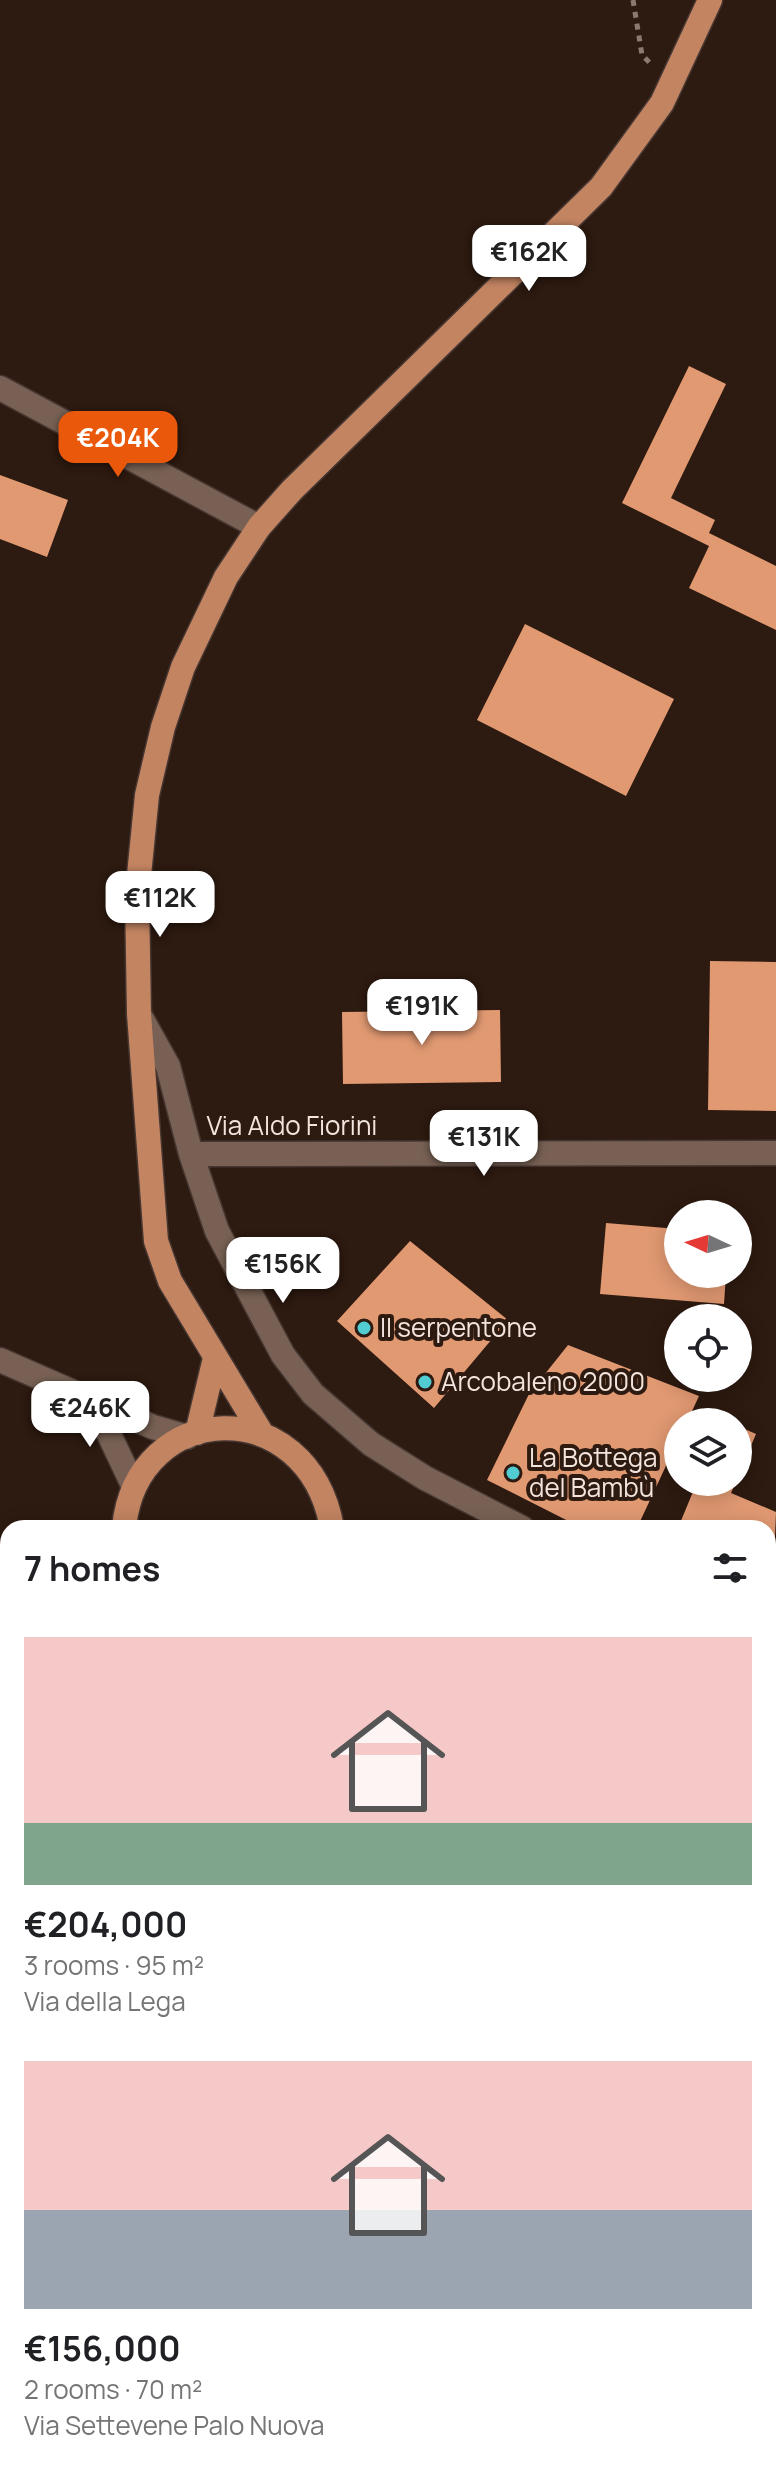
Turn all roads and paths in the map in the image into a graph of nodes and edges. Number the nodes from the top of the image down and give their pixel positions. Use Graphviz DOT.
graph roads {
  1 [pos="633,0"];
  2 [pos="710,0"];
  3 [pos="671,87"];
  4 [pos="0,388"];
  5 [pos="259,527"];
  6 [pos="139,1014"];
  7 [pos="776,1153"];
  8 [pos="191,1154"];
  9 [pos="215,1358"];
  10 [pos="0,1360"];
  11 [pos="73,1394"];
  12 [pos="262,1434"];
  13 [pos="192,1435"];
  14 [pos="134,1487"];
  15 [pos="126,1520"];
  16 [pos="331,1520"];
  17 [pos="507,1520"];
  1 -- 3 [label="path"];
  2 -- 3 [label="main road"];
  3 -- 5 [label="main road"];
  4 -- 5 [label="street"];
  5 -- 6 [label="main road"];
  6 -- 8 [label="street"];
  6 -- 9 [label="main road"];
  7 -- 8 [label="street, Via Aldo Fiorini"];
  8 -- 17 [label="street"];
  9 -- 12 [label="main road"];
  9 -- 13 [label="main road"];
  10 -- 11 [label="street"];
  11 -- 13 [label="street"];
  11 -- 14 [label="street"];
  12 -- 13 [label="main road"];
  12 -- 16 [label="main road"];
  13 -- 14 [label="main road"];
  14 -- 15 [label="main road"];
}
